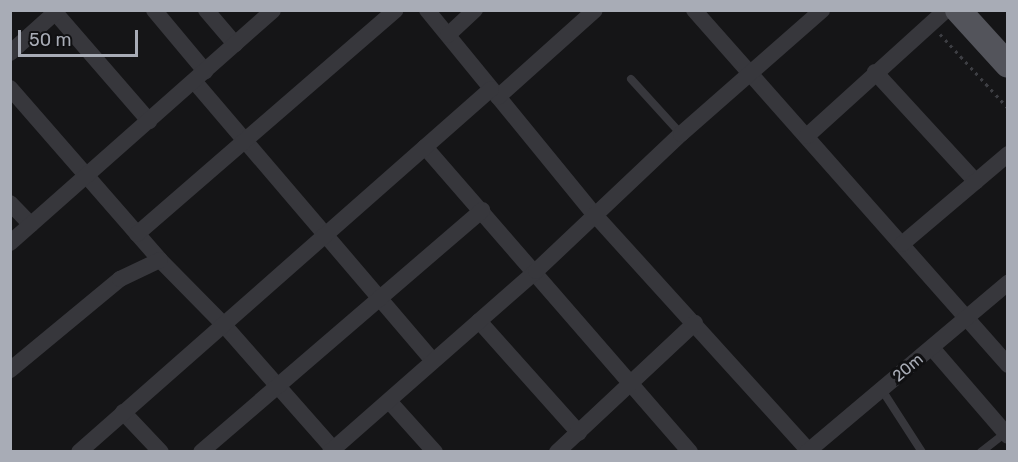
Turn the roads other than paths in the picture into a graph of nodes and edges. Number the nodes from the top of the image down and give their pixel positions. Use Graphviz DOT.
graph roads {
  1 [pos="154,10"];
  2 [pos="206,10"];
  3 [pos="273,10"];
  4 [pos="396,10"];
  5 [pos="427,10"];
  6 [pos="475,10"];
  7 [pos="595,10"];
  8 [pos="694,10"];
  9 [pos="946,10"];
  10 [pos="958,10"];
  11 [pos="56,11"];
  12 [pos="822,11"];
  13 [pos="448,35"];
  14 [pos="235,44"];
  15 [pos="10,53"];
  16 [pos="1008,65"];
  17 [pos="751,72"];
  18 [pos="875,72"];
  19 [pos="199,76"];
  20 [pos="631,79"];
  21 [pos="10,88"];
  22 [pos="494,93"];
  23 [pos="148,121"];
  24 [pos="681,134"];
  25 [pos="807,136"];
  26 [pos="247,140"];
  27 [pos="425,147"];
  28 [pos="1008,154"];
  29 [pos="86,176"];
  30 [pos="976,183"];
  31 [pos="10,203"];
  32 [pos="482,210"];
  33 [pos="595,215"];
  34 [pos="31,225"];
  35 [pos="137,234"];
  36 [pos="326,235"];
  37 [pos="10,243"];
  38 [pos="902,244"];
  39 [pos="160,260"];
  40 [pos="536,271"];
  41 [pos="1008,283"];
  42 [pos="378,300"];
  43 [pos="967,318"];
  44 [pos="479,321"];
  45 [pos="695,323"];
  46 [pos="224,325"];
  47 [pos="932,348"];
  48 [pos="434,361"];
  49 [pos="1008,364"];
  50 [pos="10,370"];
  51 [pos="632,384"];
  52 [pos="278,386"];
  53 [pos="882,390"];
  54 [pos="389,401"];
  55 [pos="123,412"];
  56 [pos="579,433"];
  57 [pos="1006,435"];
  58 [pos="333,450"];
  59 [pos="809,451"];
  60 [pos="79,452"];
  61 [pos="160,452"];
  62 [pos="201,452"];
  63 [pos="435,452"];
  64 [pos="557,452"];
  65 [pos="690,452"];
  66 [pos="922,452"];
  67 [pos="981,452"];
  1 -- 19 [label="street"];
  2 -- 14 [label="street"];
  3 -- 14 [label="street"];
  4 -- 26 [label="street"];
  5 -- 13 [label="street"];
  6 -- 13 [label="street"];
  7 -- 22 [label="street"];
  8 -- 17 [label="street"];
  9 -- 18 [label="street"];
  10 -- 16 [label="main road"];
  11 -- 15 [label="street"];
  11 -- 23 [label="street"];
  12 -- 17 [label="street"];
  13 -- 22 [label="street"];
  14 -- 19 [label="street"];
  17 -- 24 [label="street"];
  17 -- 25 [label="street"];
  18 -- 25 [label="street"];
  18 -- 30 [label="street"];
  19 -- 23 [label="street"];
  19 -- 26 [label="street"];
  20 -- 24 [label="lane"];
  21 -- 29 [label="street"];
  22 -- 27 [label="street"];
  22 -- 33 [label="street"];
  23 -- 29 [label="street"];
  24 -- 33 [label="street"];
  25 -- 38 [label="street"];
  26 -- 35 [label="street"];
  26 -- 36 [label="street"];
  27 -- 32 [label="street"];
  27 -- 36 [label="street"];
  28 -- 30 [label="street"];
  29 -- 34 [label="street"];
  29 -- 35 [label="street"];
  30 -- 38 [label="street"];
  31 -- 34 [label="street"];
  32 -- 40 [label="street"];
  32 -- 42 [label="street"];
  33 -- 40 [label="street"];
  33 -- 45 [label="street"];
  34 -- 37 [label="street"];
  35 -- 39 [label="street"];
  36 -- 42 [label="street"];
  36 -- 46 [label="street"];
  38 -- 43 [label="street"];
  39 -- 46 [label="street"];
  39 -- 50 [label="street"];
  40 -- 44 [label="street"];
  40 -- 51 [label="street"];
  41 -- 43 [label="street, 20m"];
  42 -- 48 [label="street"];
  42 -- 52 [label="street"];
  43 -- 47 [label="street, 20m"];
  43 -- 49 [label="street"];
  44 -- 48 [label="street"];
  44 -- 56 [label="street"];
  45 -- 51 [label="street"];
  45 -- 59 [label="street"];
  46 -- 52 [label="street"];
  46 -- 55 [label="street"];
  47 -- 53 [label="street, 20m"];
  47 -- 57 [label="street"];
  48 -- 54 [label="street"];
  51 -- 56 [label="street"];
  51 -- 65 [label="street"];
  52 -- 58 [label="street"];
  52 -- 62 [label="street"];
  53 -- 59 [label="street, 20m"];
  53 -- 66 [label="lane"];
  54 -- 58 [label="street"];
  54 -- 63 [label="street"];
  55 -- 60 [label="street"];
  55 -- 61 [label="street"];
  56 -- 64 [label="street"];
  57 -- 67 [label="lane"];
}
